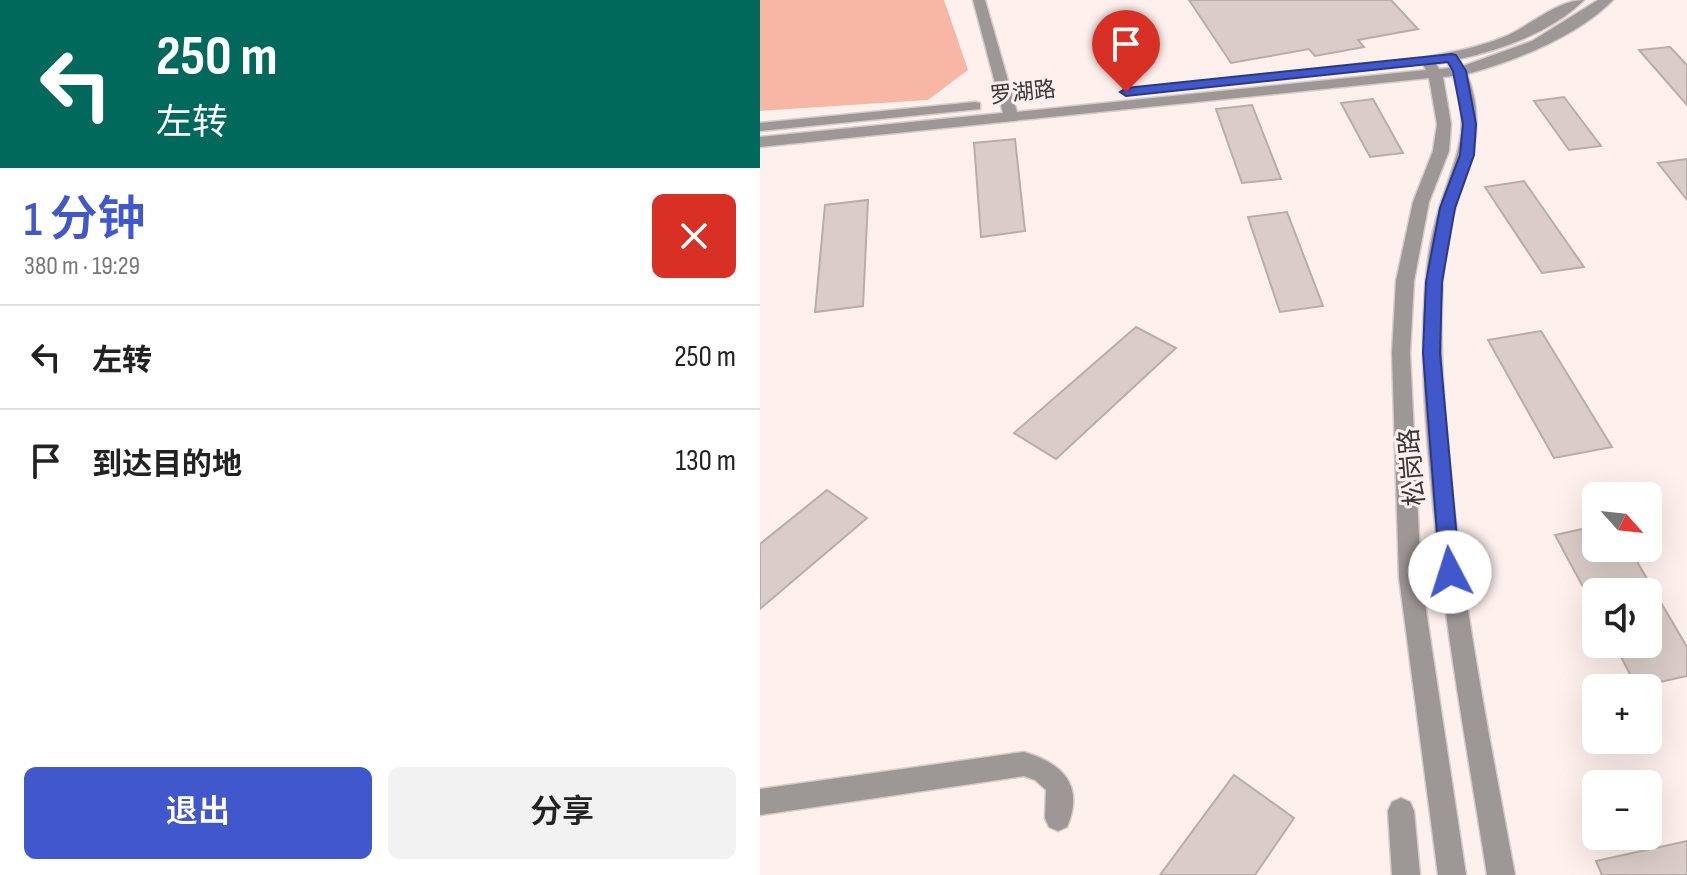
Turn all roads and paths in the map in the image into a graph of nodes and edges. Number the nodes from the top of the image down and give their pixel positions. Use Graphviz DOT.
graph roads {
  1 [pos="979,0"];
  2 [pos="1578,0"];
  3 [pos="1607,0"];
  4 [pos="1456,64"];
  5 [pos="1432,67"];
  6 [pos="1010,110"];
  7 [pos="760,127"];
  8 [pos="760,142"];
  9 [pos="760,802"];
  10 [pos="1401,811"];
  11 [pos="1058,818"];
  12 [pos="1406,875"];
  13 [pos="1452,875"];
  14 [pos="1501,875"];
  1 -- 6 [label="street"];
  2 -- 4 [label="street"];
  3 -- 4 [label="street, 罗湖路"];
  4 -- 5 [label="street, 罗湖路"];
  4 -- 14 [label="street, 松岗路"];
  5 -- 6 [label="street, 罗湖路"];
  5 -- 13 [label="street, 松岗路"];
  6 -- 7 [label="street"];
  6 -- 8 [label="street, 罗湖路"];
  9 -- 11 [label="street"];
  10 -- 12 [label="street"];
}
